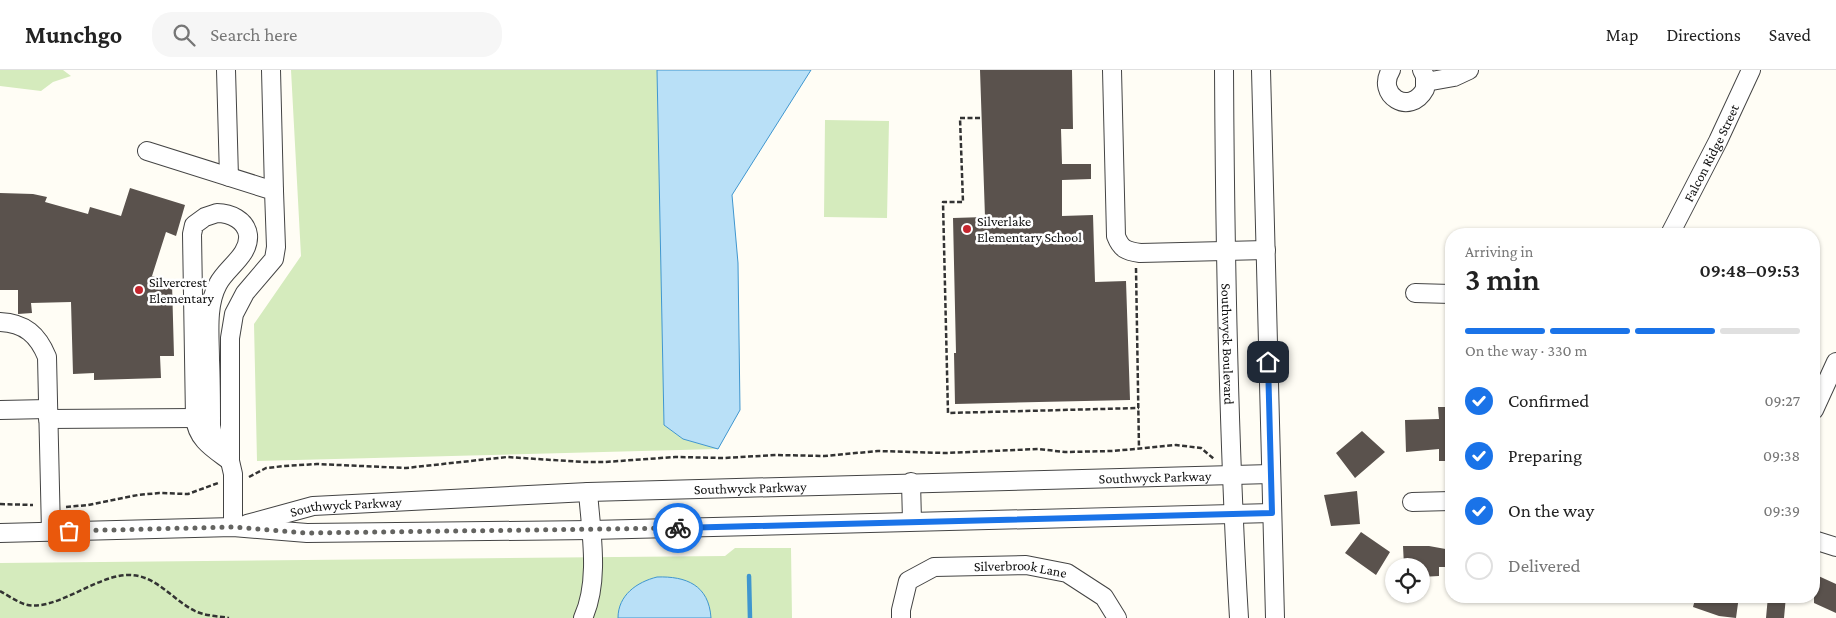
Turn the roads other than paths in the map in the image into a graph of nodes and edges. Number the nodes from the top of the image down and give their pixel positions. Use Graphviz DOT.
graph roads {
  1 [pos="226,70"];
  2 [pos="271,70"];
  3 [pos="1112,70"];
  4 [pos="1224,70"];
  5 [pos="1261,70"];
  6 [pos="1391,70"];
  7 [pos="1469,70"];
  8 [pos="1751,70"];
  9 [pos="1424,76"];
  10 [pos="147,151"];
  11 [pos="229,177"];
  12 [pos="274,190"];
  13 [pos="1673,228"];
  14 [pos="1225,250"];
  15 [pos="1266,250"];
  16 [pos="1415,294"];
  17 [pos="1445,294"];
  18 [pos="0,322"];
  19 [pos="1836,362"];
  20 [pos="1820,397"];
  21 [pos="0,410"];
  22 [pos="48,414"];
  23 [pos="195,418"];
  24 [pos="230,461"];
  25 [pos="1232,474"];
  26 [pos="1270,474"];
  27 [pos="911,482"];
  28 [pos="588,492"];
  29 [pos="1445,501"];
  30 [pos="1412,502"];
  31 [pos="1232,513"];
  32 [pos="1272,513"];
  33 [pos="912,521"];
  34 [pos="233,527"];
  35 [pos="591,530"];
  36 [pos="51,532"];
  37 [pos="0,533"];
  38 [pos="1820,542"];
  39 [pos="1836,547"];
  40 [pos="583,618"];
  41 [pos="901,618"];
  42 [pos="1117,618"];
  43 [pos="1239,618"];
  44 [pos="1275,618"];
  1 -- 11 [label="street"];
  2 -- 12 [label="street"];
  3 -- 14 [label="street"];
  4 -- 14 [label="street, Southwyck Boulevard"];
  5 -- 15 [label="street"];
  6 -- 9 [label="street"];
  7 -- 9 [label="street"];
  8 -- 13 [label="street, Falcon Ridge Street"];
  10 -- 11 [label="street"];
  11 -- 12 [label="street"];
  12 -- 24 [label="street"];
  14 -- 15 [label="street"];
  14 -- 25 [label="street, Southwyck Boulevard"];
  15 -- 26 [label="street"];
  16 -- 17 [label="street"];
  18 -- 22 [label="street"];
  19 -- 20 [label="street"];
  21 -- 22 [label="street"];
  22 -- 23 [label="street"];
  22 -- 36 [label="street"];
  23 -- 24 [label="street"];
  23 -- 24 [label="street"];
  24 -- 34 [label="street"];
  25 -- 26 [label="street, Southwyck Parkway"];
  25 -- 27 [label="street, Southwyck Parkway"];
  25 -- 31 [label="street, Southwyck Boulevard"];
  26 -- 32 [label="street"];
  27 -- 28 [label="street, Southwyck Parkway"];
  27 -- 33 [label="street"];
  28 -- 34 [label="street, Southwyck Parkway"];
  28 -- 35 [label="street"];
  29 -- 30 [label="street"];
  31 -- 32 [label="street, Southwyck Parkway"];
  31 -- 33 [label="street, Southwyck Parkway"];
  31 -- 43 [label="street, Southwyck Boulevard"];
  32 -- 44 [label="street"];
  33 -- 35 [label="street, Southwyck Parkway"];
  34 -- 35 [label="street, Southwyck Parkway"];
  34 -- 36 [label="street, Southwyck Parkway"];
  35 -- 40 [label="street"];
  36 -- 37 [label="street, Southwyck Parkway"];
  38 -- 39 [label="street"];
  41 -- 42 [label="street, Silverbrook Lane"];
}
